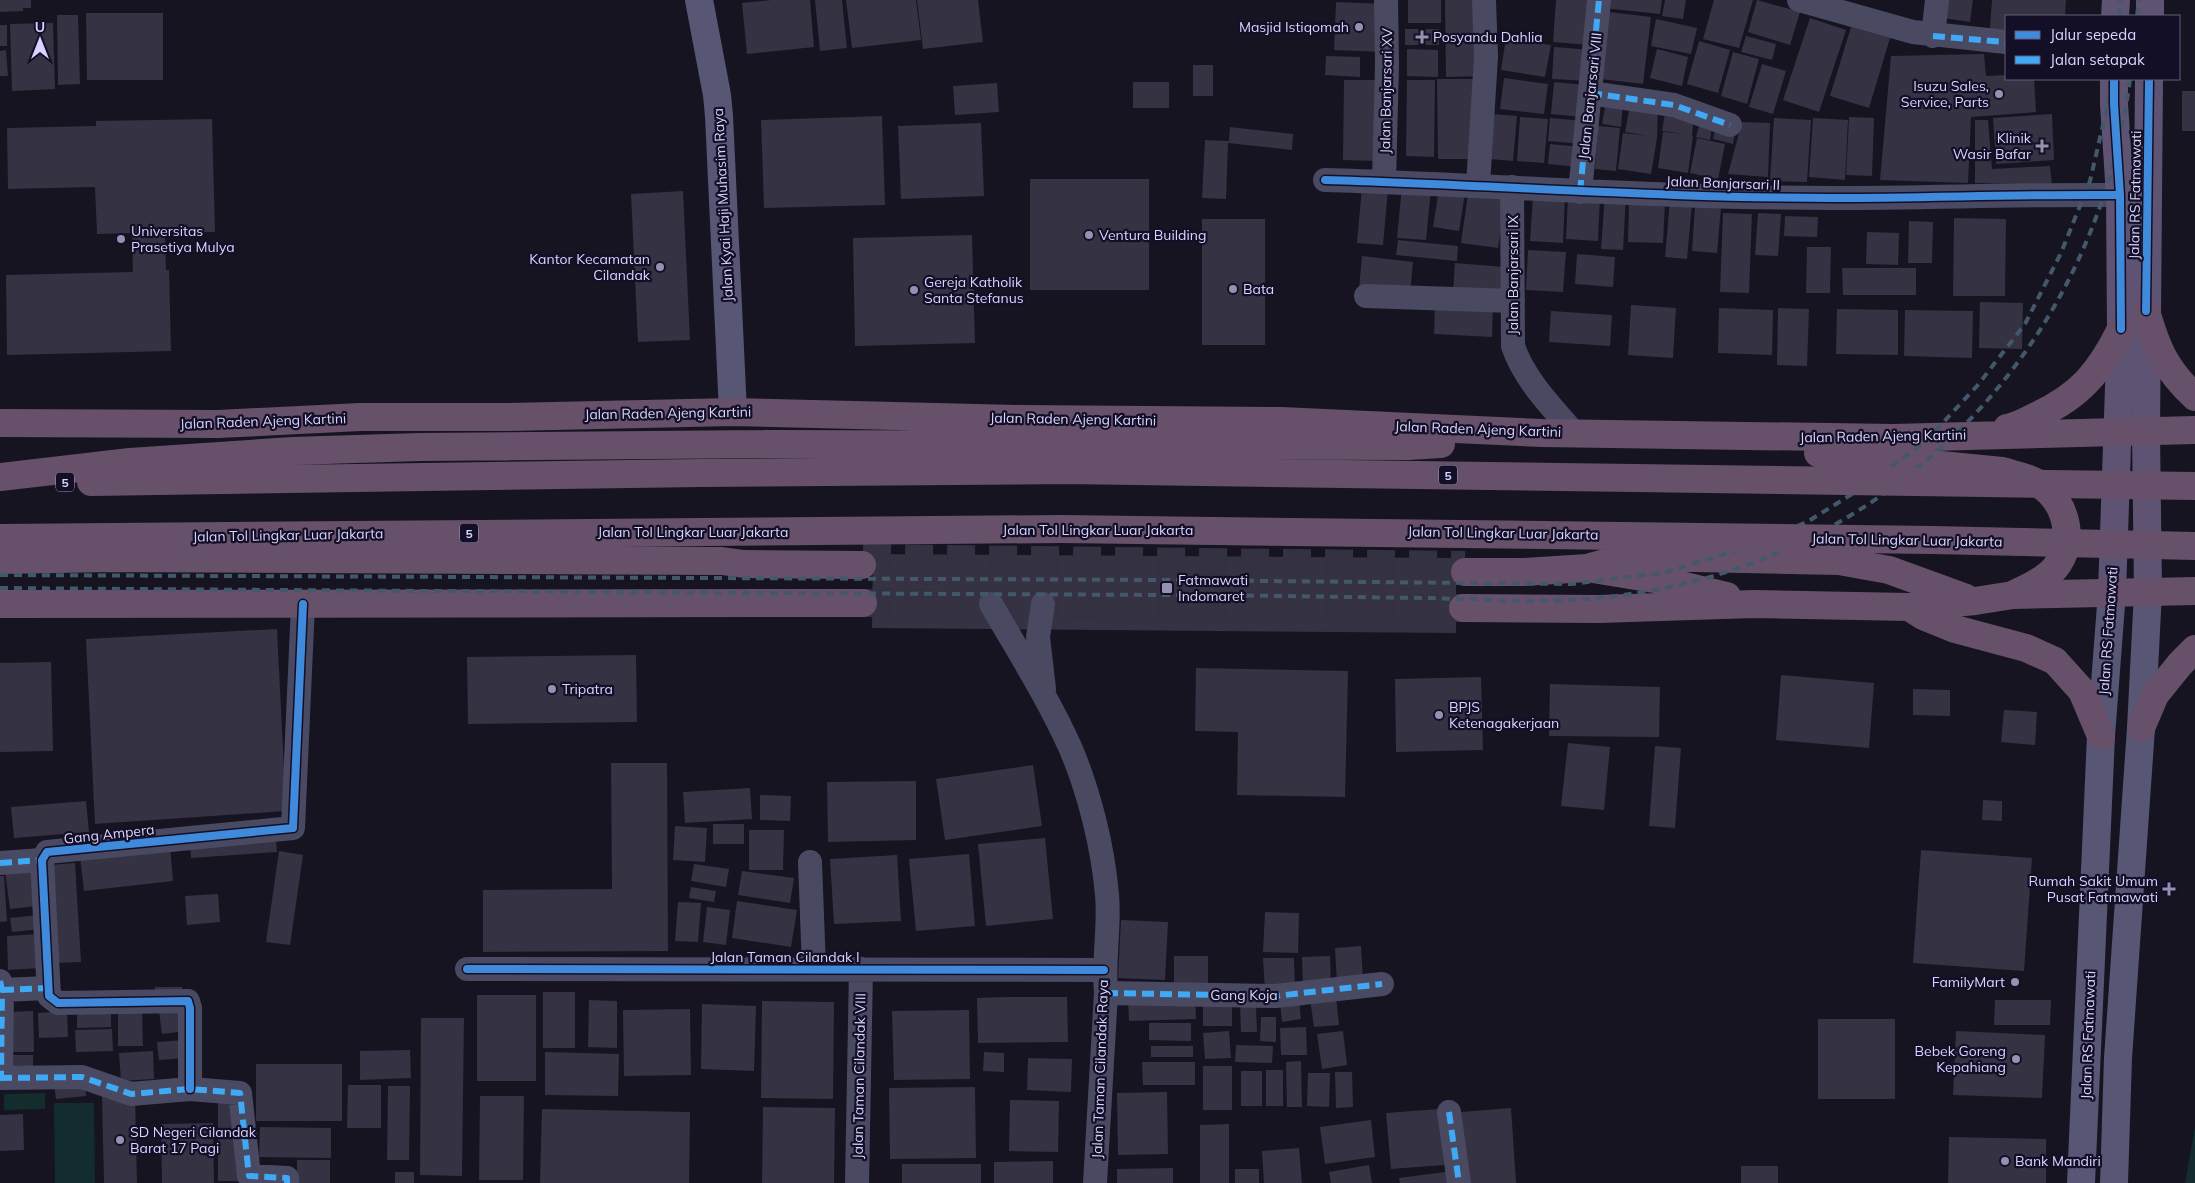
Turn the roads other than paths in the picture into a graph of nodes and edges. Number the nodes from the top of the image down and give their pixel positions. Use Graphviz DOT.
graph roads {
  1 [pos="699,0"];
  2 [pos="1386,0"];
  3 [pos="1484,0"];
  4 [pos="1599,0"];
  5 [pos="1799,0"];
  6 [pos="1937,0"];
  7 [pos="2116,0"];
  8 [pos="2150,0"];
  9 [pos="2115,15"];
  10 [pos="2150,15"];
  11 [pos="1933,36"];
  12 [pos="2005,42"];
  13 [pos="2114,80"];
  14 [pos="2149,80"];
  15 [pos="1590,93"];
  16 [pos="1730,125"];
  17 [pos="1326,180"];
  18 [pos="1384,182"];
  19 [pos="1478,185"];
  20 [pos="1512,187"];
  21 [pos="1580,192"];
  22 [pos="2120,195"];
  23 [pos="1366,296"];
  24 [pos="1513,301"];
  25 [pos="2146,311"];
  26 [pos="2121,329"];
  27 [pos="2195,397"];
  28 [pos="733,412"];
  29 [pos="0,423"];
  30 [pos="2195,430"];
  31 [pos="1542,432"];
  32 [pos="2118,432"];
  33 [pos="2146,432"];
  34 [pos="1574,433"];
  35 [pos="1622,434"];
  36 [pos="1971,435"];
  37 [pos="0,477"];
  38 [pos="0,483"];
  39 [pos="2195,486"];
  40 [pos="0,538"];
  41 [pos="2195,546"];
  42 [pos="0,560"];
  43 [pos="863,562"];
  44 [pos="1587,568"];
  45 [pos="1465,569"];
  46 [pos="2195,591"];
  47 [pos="2112,592"];
  48 [pos="2148,592"];
  49 [pos="2013,595"];
  50 [pos="1975,601"];
  51 [pos="863,603"];
  52 [pos="0,604"];
  53 [pos="303,604"];
  54 [pos="991,604"];
  55 [pos="1044,604"];
  56 [pos="1754,604"];
  57 [pos="1909,607"];
  58 [pos="1463,608"];
  59 [pos="2195,649"];
  60 [pos="1045,697"];
  61 [pos="2142,728"];
  62 [pos="2101,736"];
  63 [pos="42,860"];
  64 [pos="810,862"];
  65 [pos="0,863"];
  66 [pos="467,969"];
  67 [pos="814,969"];
  68 [pos="861,969"];
  69 [pos="1104,970"];
  70 [pos="1382,984"];
  71 [pos="1,985"];
  72 [pos="48,988"];
  73 [pos="1106,993"];
  74 [pos="0,1078"];
  75 [pos="190,1089"];
  76 [pos="1449,1112"];
  77 [pos="287,1183"];
  78 [pos="857,1183"];
  79 [pos="1095,1183"];
  80 [pos="1459,1183"];
  81 [pos="2081,1183"];
  82 [pos="2114,1183"];
  1 -- 28 [label="main road, Jalan Kyai Haji Muhasim Raya"];
  2 -- 18 [label="street, Jalan Banjarsari XV"];
  3 -- 19 [label="street"];
  4 -- 15 [label="street, Jalan Banjarsari VIII"];
  5 -- 11 [label="street"];
  6 -- 11 [label="street"];
  7 -- 9 [label="main road"];
  8 -- 10 [label="main road"];
  11 -- 12 [label="street"];
  13 -- 22 [label="main road, Jalan RS Fatmawati"];
  14 -- 25 [label="main road, Jalan RS Fatmawati"];
  15 -- 16 [label="street"];
  15 -- 21 [label="street, Jalan Banjarsari VIII"];
  17 -- 18 [label="street, Jalan Banjarsari II"];
  18 -- 19 [label="street, Jalan Banjarsari II"];
  19 -- 20 [label="street, Jalan Banjarsari II"];
  20 -- 21 [label="street, Jalan Banjarsari II"];
  20 -- 24 [label="street, Jalan Banjarsari IX"];
  21 -- 22 [label="street, Jalan Banjarsari II"];
  22 -- 26 [label="main road, Jalan RS Fatmawati"];
  23 -- 24 [label="street"];
  24 -- 34 [label="street, Jalan Banjarsari IX"];
  25 -- 27 [label="highway"];
  25 -- 33 [label="main road, Jalan RS Fatmawati"];
  26 -- 32 [label="main road, Jalan RS Fatmawati"];
  26 -- 36 [label="highway"];
  28 -- 29 [label="highway, Jalan Raden Ajeng Kartini"];
  28 -- 31 [label="highway, Jalan Raden Ajeng Kartini"];
  30 -- 33 [label="highway, Jalan Raden Ajeng Kartini"];
  31 -- 34 [label="highway, Jalan Raden Ajeng Kartini"];
  31 -- 37 [label="highway"];
  32 -- 33 [label="highway, Jalan Raden Ajeng Kartini"];
  32 -- 36 [label="highway, Jalan Raden Ajeng Kartini"];
  32 -- 47 [label="main road, Jalan RS Fatmawati"];
  33 -- 48 [label="main road, Jalan RS Fatmawati"];
  34 -- 35 [label="highway, Jalan Raden Ajeng Kartini"];
  35 -- 36 [label="highway, Jalan Raden Ajeng Kartini"];
  35 -- 49 [label="highway"];
  38 -- 39 [label="highway, 5, bridge"];
  40 -- 41 [label="highway, Jalan Tol Lingkar Luar Jakarta / 5, bridge"];
  42 -- 43 [label="highway"];
  44 -- 45 [label="highway"];
  44 -- 50 [label="highway"];
  44 -- 56 [label="highway"];
  46 -- 48 [label="highway"];
  47 -- 48 [label="highway"];
  47 -- 49 [label="highway"];
  47 -- 62 [label="main road, Jalan RS Fatmawati"];
  48 -- 61 [label="main road, Jalan RS Fatmawati"];
  49 -- 50 [label="highway"];
  50 -- 57 [label="highway"];
  51 -- 53 [label="highway"];
  52 -- 53 [label="highway"];
  53 -- 63 [label="street, Gang Ampera"];
  54 -- 60 [label="street, Jalan Taman Cilandak Raya"];
  55 -- 60 [label="street, Jalan Taman Cilandak Raya"];
  56 -- 57 [label="highway"];
  56 -- 58 [label="highway"];
  57 -- 62 [label="highway"];
  59 -- 61 [label="highway"];
  60 -- 69 [label="street, Jalan Taman Cilandak Raya"];
  61 -- 82 [label="main road, Jalan RS Fatmawati"];
  62 -- 81 [label="main road, Jalan RS Fatmawati"];
  63 -- 65 [label="street"];
  63 -- 72 [label="street"];
  64 -- 67 [label="street"];
  66 -- 67 [label="street, Jalan Taman Cilandak I"];
  67 -- 68 [label="street, Jalan Taman Cilandak I"];
  68 -- 69 [label="street, Jalan Taman Cilandak I"];
  68 -- 78 [label="street, Jalan Taman Cilandak VIII"];
  69 -- 73 [label="street, Jalan Taman Cilandak Raya"];
  70 -- 73 [label="street, Gang Koja"];
  71 -- 72 [label="street"];
  71 -- 74 [label="street"];
  72 -- 75 [label="street"];
  73 -- 79 [label="street, Jalan Taman Cilandak Raya"];
  74 -- 75 [label="street"];
  75 -- 77 [label="street"];
  76 -- 80 [label="street"];
}
